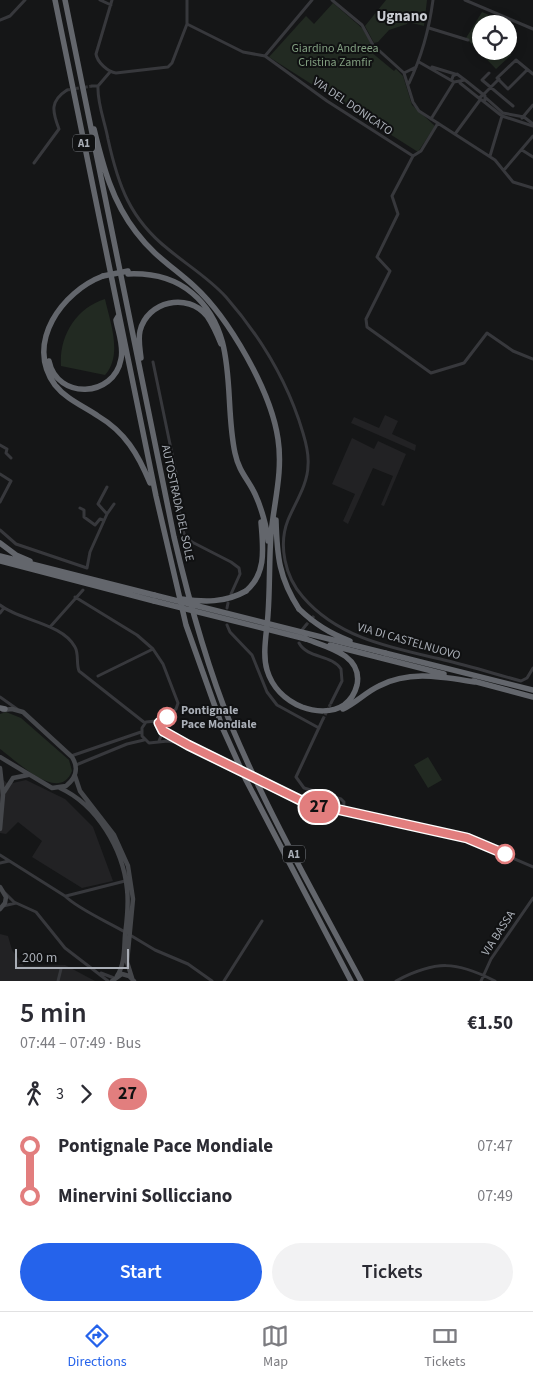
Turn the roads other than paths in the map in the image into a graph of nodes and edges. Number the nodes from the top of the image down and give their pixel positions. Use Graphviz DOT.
graph roads {
  1 [pos="25,0"];
  2 [pos="55,0"];
  3 [pos="65,0"];
  4 [pos="100,0"];
  5 [pos="112,0"];
  6 [pos="187,0"];
  7 [pos="312,0"];
  8 [pos="332,0"];
  9 [pos="433,0"];
  10 [pos="465,0"];
  11 [pos="111,6"];
  12 [pos="0,20"];
  13 [pos="187,24"];
  14 [pos="429,28"];
  15 [pos="533,29"];
  16 [pos="468,40"];
  17 [pos="265,56"];
  18 [pos="421,63"];
  19 [pos="417,66"];
  20 [pos="527,70"];
  21 [pos="110,72"];
  22 [pos="404,73"];
  23 [pos="489,73"];
  24 [pos="455,74"];
  25 [pos="533,74"];
  26 [pos="466,80"];
  27 [pos="498,80"];
  28 [pos="453,81"];
  29 [pos="459,82"];
  30 [pos="409,83"];
  31 [pos="92,86"];
  32 [pos="98,86"];
  33 [pos="491,88"];
  34 [pos="66,90"];
  35 [pos="484,96"];
  36 [pos="481,100"];
  37 [pos="533,105"];
  38 [pos="86,106"];
  39 [pos="513,106"];
  40 [pos="502,116"];
  41 [pos="524,116"];
  42 [pos="431,119"];
  43 [pos="519,122"];
  44 [pos="438,123"];
  45 [pos="533,125"];
  46 [pos="454,134"];
  47 [pos="533,136"];
  48 [pos="522,150"];
  49 [pos="413,156"];
  50 [pos="490,156"];
  51 [pos="533,157"];
  52 [pos="34,163"];
  53 [pos="504,170"];
  54 [pos="533,188"];
  55 [pos="128,272"];
  56 [pos="104,278"];
  57 [pos="201,294"];
  58 [pos="119,315"];
  59 [pos="226,358"];
  60 [pos="533,358"];
  61 [pos="153,362"];
  62 [pos="140,366"];
  63 [pos="0,445"];
  64 [pos="11,458"];
  65 [pos="0,474"];
  66 [pos="107,487"];
  67 [pos="156,496"];
  68 [pos="0,502"];
  69 [pos="276,502"];
  70 [pos="114,504"];
  71 [pos="80,508"];
  72 [pos="260,510"];
  73 [pos="107,514"];
  74 [pos="103,520"];
  75 [pos="0,530"];
  76 [pos="0,543"];
  77 [pos="1,560"];
  78 [pos="41,567"];
  79 [pos="83,590"];
  80 [pos="231,594"];
  81 [pos="75,597"];
  82 [pos="154,598"];
  83 [pos="228,603"];
  84 [pos="0,605"];
  85 [pos="4,608"];
  86 [pos="227,608"];
  87 [pos="0,613"];
  88 [pos="227,625"];
  89 [pos="306,625"];
  90 [pos="50,628"];
  91 [pos="302,630"];
  92 [pos="306,639"];
  93 [pos="299,642"];
  94 [pos="153,649"];
  95 [pos="385,653"];
  96 [pos="533,668"];
  97 [pos="98,676"];
  98 [pos="475,682"];
  99 [pos="533,690"];
  100 [pos="0,697"];
  101 [pos="533,697"];
  102 [pos="331,703"];
  103 [pos="2,709"];
  104 [pos="20,711"];
  105 [pos="323,719"];
  106 [pos="145,723"];
  107 [pos="159,723"];
  108 [pos="319,728"];
  109 [pos="163,731"];
  110 [pos="141,732"];
  111 [pos="144,740"];
  112 [pos="158,742"];
  113 [pos="188,745"];
  114 [pos="71,756"];
  115 [pos="0,757"];
  116 [pos="76,765"];
  117 [pos="0,768"];
  118 [pos="30,776"];
  119 [pos="75,776"];
  120 [pos="60,788"];
  121 [pos="3,795"];
  122 [pos="343,812"];
  123 [pos="0,829"];
  124 [pos="0,855"];
  125 [pos="9,861"];
  126 [pos="0,863"];
  127 [pos="533,867"];
  128 [pos="126,881"];
  129 [pos="0,887"];
  130 [pos="6,893"];
  131 [pos="66,896"];
  132 [pos="533,898"];
  133 [pos="17,903"];
  134 [pos="529,903"];
  135 [pos="533,907"];
  136 [pos="1,908"];
  137 [pos="262,921"];
  138 [pos="128,934"];
  139 [pos="61,969"];
  140 [pos="93,970"];
  141 [pos="483,975"];
  142 [pos="114,978"];
  143 [pos="133,979"];
  144 [pos="58,981"];
  145 [pos="108,981"];
  146 [pos="212,981"];
  147 [pos="224,981"];
  148 [pos="351,981"];
  149 [pos="362,981"];
  150 [pos="396,981"];
  151 [pos="481,981"];
  152 [pos="495,981"];
  1 -- 12 [label="street"];
  2 -- 58 [label="highway, AUTOSTRADA DEL SOLE / A1"];
  3 -- 38 [label="highway, AUTOSTRADA DEL SOLE / A1"];
  4 -- 11 [label="street"];
  5 -- 11 [label="street"];
  6 -- 13 [label="street"];
  7 -- 17 [label="street"];
  8 -- 22 [label="street"];
  9 -- 14 [label="street"];
  10 -- 15 [label="street"];
  11 -- 21 [label="street"];
  13 -- 17 [label="street, VIA DEL DONICATO"];
  13 -- 21 [label="street"];
  14 -- 16 [label="street"];
  14 -- 18 [label="street"];
  17 -- 49 [label="street, VIA DEL DONICATO"];
  18 -- 19 [label="street"];
  18 -- 24 [label="street"];
  18 -- 28 [label="street"];
  19 -- 22 [label="street"];
  19 -- 30 [label="street"];
  20 -- 25 [label="street"];
  20 -- 27 [label="street"];
  20 -- 27 [label="street"];
  21 -- 32 [label="street"];
  22 -- 30 [label="street"];
  23 -- 33 [label="street"];
  24 -- 26 [label="street"];
  24 -- 28 [label="street"];
  26 -- 29 [label="street"];
  26 -- 35 [label="street"];
  27 -- 33 [label="street"];
  28 -- 29 [label="street"];
  28 -- 42 [label="street"];
  29 -- 36 [label="street"];
  30 -- 42 [label="street"];
  31 -- 32 [label="street"];
  32 -- 96 [label="street, VIA DI CASTELNUOVO"];
  33 -- 35 [label="street"];
  33 -- 39 [label="street"];
  34 -- 52 [label="street"];
  35 -- 36 [label="street"];
  35 -- 41 [label="street"];
  36 -- 40 [label="street"];
  36 -- 46 [label="street"];
  37 -- 41 [label="street"];
  38 -- 57 [label="highway"];
  38 -- 62 [label="highway, AUTOSTRADA DEL SOLE / A1"];
  40 -- 43 [label="street"];
  40 -- 50 [label="street"];
  41 -- 43 [label="street"];
  41 -- 45 [label="street"];
  42 -- 44 [label="street"];
  43 -- 45 [label="street"];
  44 -- 46 [label="street"];
  44 -- 49 [label="street"];
  46 -- 50 [label="street"];
  47 -- 48 [label="street"];
  48 -- 51 [label="street"];
  48 -- 53 [label="street"];
  49 -- 60 [label="street"];
  50 -- 53 [label="street"];
  53 -- 54 [label="street"];
  55 -- 56 [label="highway, bridge"];
  55 -- 57 [label="highway"];
  55 -- 59 [label="highway"];
  56 -- 58 [label="highway"];
  56 -- 67 [label="highway"];
  57 -- 69 [label="highway"];
  58 -- 67 [label="highway, AUTOSTRADA DEL SOLE / A1"];
  59 -- 62 [label="highway"];
  59 -- 72 [label="highway"];
  61 -- 80 [label="street"];
  62 -- 149 [label="highway, AUTOSTRADA DEL SOLE / A1"];
  63 -- 64 [label="street"];
  65 -- 68 [label="street"];
  66 -- 73 [label="street"];
  67 -- 148 [label="highway, AUTOSTRADA DEL SOLE / A1"];
  69 -- 92 [label="highway"];
  69 -- 95 [label="highway, bridge"];
  70 -- 73 [label="street"];
  71 -- 74 [label="street"];
  72 -- 82 [label="highway, bridge"];
  72 -- 98 [label="highway"];
  73 -- 74 [label="street"];
  74 -- 75 [label="street"];
  76 -- 78 [label="highway"];
  77 -- 78 [label="highway"];
  77 -- 82 [label="highway"];
  78 -- 82 [label="highway"];
  79 -- 81 [label="street"];
  81 -- 90 [label="street"];
  81 -- 94 [label="street"];
  82 -- 92 [label="highway, bridge"];
  82 -- 95 [label="highway, bridge"];
  83 -- 86 [label="street"];
  84 -- 85 [label="street"];
  85 -- 87 [label="street"];
  85 -- 90 [label="street"];
  88 -- 108 [label="street"];
  89 -- 91 [label="street"];
  90 -- 106 [label="street"];
  92 -- 98 [label="highway"];
  93 -- 102 [label="street"];
  94 -- 97 [label="street"];
  94 -- 107 [label="street"];
  95 -- 99 [label="highway"];
  98 -- 101 [label="highway"];
  100 -- 104 [label="street"];
  103 -- 104 [label="main road"];
  104 -- 114 [label="main road"];
  105 -- 108 [label="street"];
  106 -- 107 [label="street"];
  106 -- 110 [label="street"];
  107 -- 109 [label="street"];
  108 -- 122 [label="street"];
  109 -- 112 [label="street"];
  109 -- 113 [label="street"];
  110 -- 111 [label="street"];
  110 -- 114 [label="street"];
  111 -- 112 [label="street"];
  111 -- 116 [label="street"];
  112 -- 113 [label="street"];
  113 -- 122 [label="street, bridge"];
  114 -- 116 [label="main road"];
  115 -- 118 [label="main road"];
  116 -- 119 [label="main road"];
  117 -- 121 [label="main road"];
  118 -- 120 [label="main road"];
  118 -- 121 [label="main road"];
  119 -- 120 [label="main road"];
  119 -- 138 [label="main road"];
  120 -- 128 [label="main road"];
  121 -- 123 [label="main road"];
  122 -- 127 [label="street"];
  124 -- 125 [label="street"];
  125 -- 126 [label="street"];
  125 -- 131 [label="street"];
  128 -- 131 [label="street"];
  128 -- 138 [label="main road"];
  129 -- 130 [label="main road"];
  130 -- 133 [label="street"];
  130 -- 136 [label="main road"];
  131 -- 138 [label="street"];
  132 -- 134 [label="street, VIA BASSA"];
  133 -- 136 [label="street"];
  133 -- 140 [label="street"];
  134 -- 135 [label="street"];
  134 -- 141 [label="street, VIA BASSA"];
  137 -- 147 [label="street"];
  138 -- 142 [label="main road"];
  138 -- 143 [label="main road"];
  138 -- 146 [label="street"];
  139 -- 144 [label="street"];
  140 -- 142 [label="street"];
  140 -- 145 [label="street"];
  141 -- 150 [label="street"];
  141 -- 151 [label="street, VIA BASSA"];
  141 -- 152 [label="street"];
  142 -- 143 [label="main road"];
}
